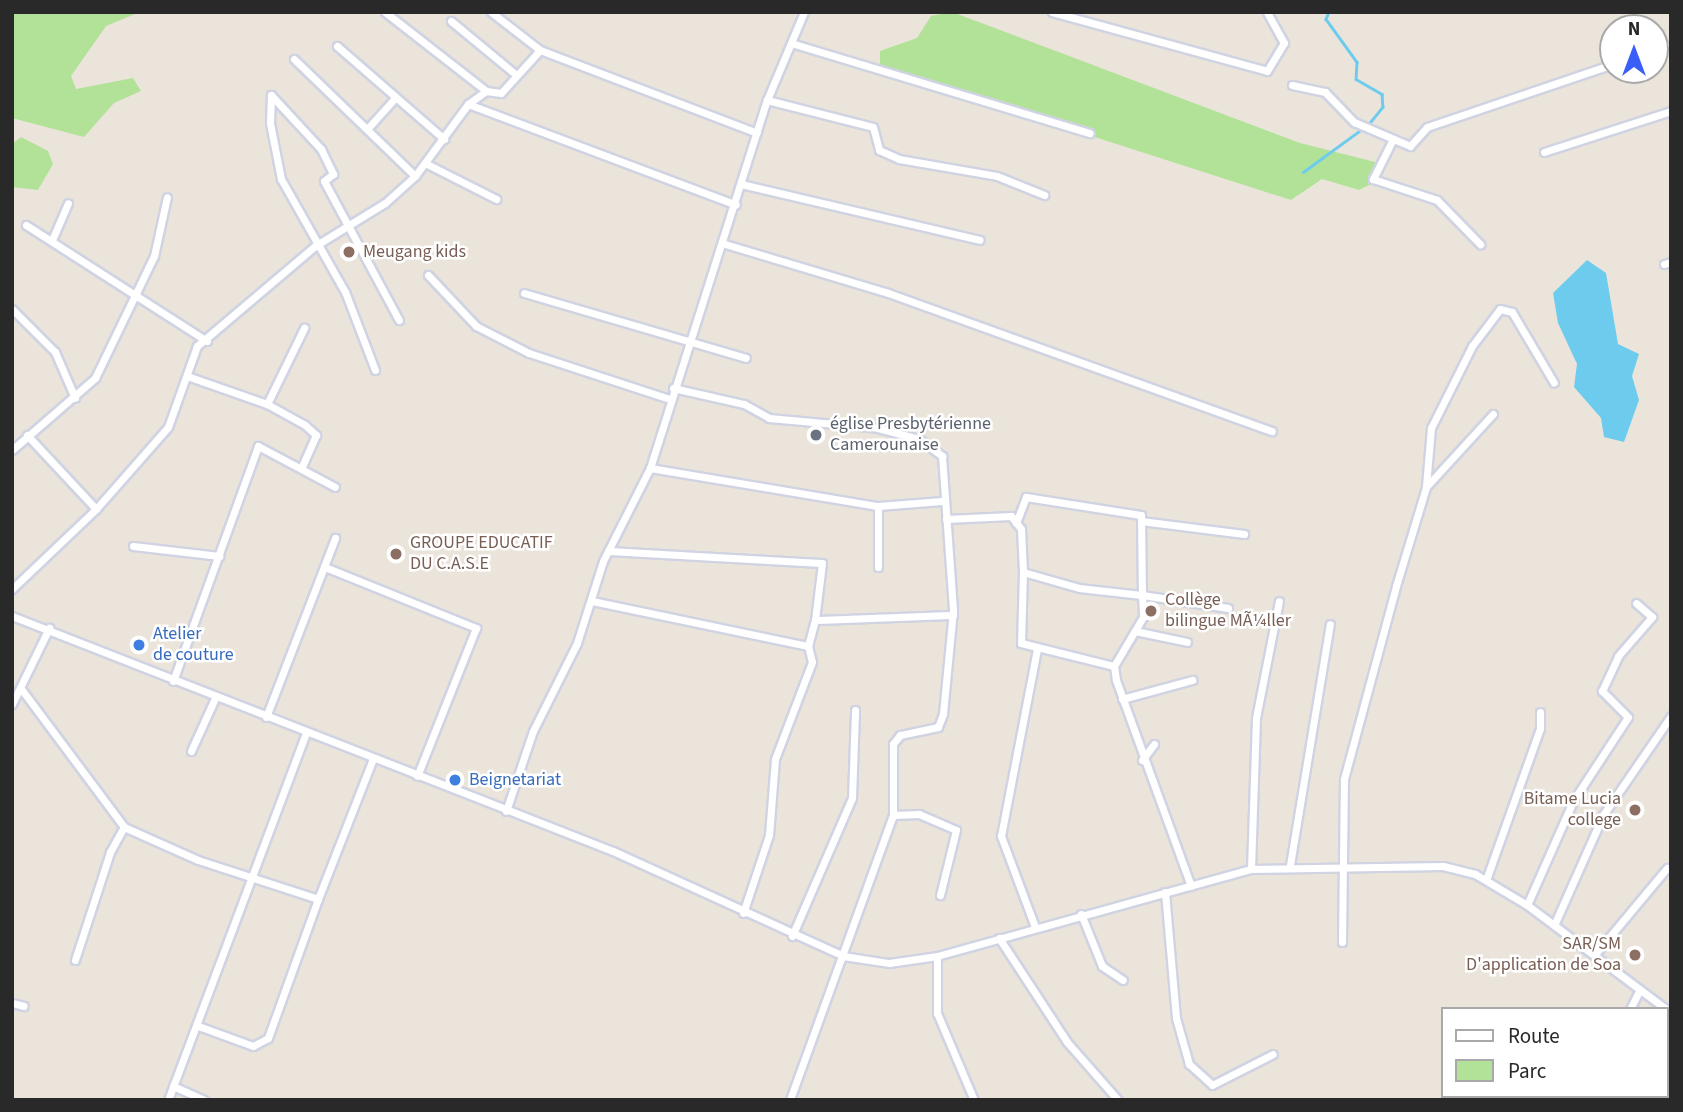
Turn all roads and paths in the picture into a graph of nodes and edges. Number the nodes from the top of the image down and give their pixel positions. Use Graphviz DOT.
graph roads {
  1 [pos="385,12"];
  2 [pos="491,12"];
  3 [pos="804,12"];
  4 [pos="1052,12"];
  5 [pos="1267,12"];
  6 [pos="450,21"];
  7 [pos="791,43"];
  8 [pos="337,46"];
  9 [pos="540,50"];
  10 [pos="293,59"];
  11 [pos="1599,69"];
  12 [pos="515,74"];
  13 [pos="1292,85"];
  14 [pos="486,91"];
  15 [pos="394,98"];
  16 [pos="767,100"];
  17 [pos="468,104"];
  18 [pos="1671,111"];
  19 [pos="368,128"];
  20 [pos="757,133"];
  21 [pos="1090,133"];
  22 [pos="444,139"];
  23 [pos="1393,139"];
  24 [pos="1544,152"];
  25 [pos="425,163"];
  26 [pos="415,176"];
  27 [pos="741,184"];
  28 [pos="1044,195"];
  29 [pos="167,197"];
  30 [pos="496,199"];
  31 [pos="68,204"];
  32 [pos="736,205"];
  33 [pos="352,224"];
  34 [pos="26,225"];
  35 [pos="52,240"];
  36 [pos="980,240"];
  37 [pos="726,244"];
  38 [pos="1480,244"];
  39 [pos="315,246"];
  40 [pos="428,275"];
  41 [pos="132,293"];
  42 [pos="524,293"];
  43 [pos="12,309"];
  44 [pos="400,320"];
  45 [pos="304,328"];
  46 [pos="206,341"];
  47 [pos="687,344"];
  48 [pos="746,358"];
  49 [pos="375,370"];
  50 [pos="187,376"];
  51 [pos="1554,383"];
  52 [pos="673,388"];
  53 [pos="75,398"];
  54 [pos="670,399"];
  55 [pos="267,404"];
  56 [pos="1493,414"];
  57 [pos="1272,430"];
  58 [pos="27,435"];
  59 [pos="12,450"];
  60 [pos="302,467"];
  61 [pos="650,468"];
  62 [pos="335,487"];
  63 [pos="1426,487"];
  64 [pos="942,500"];
  65 [pos="878,506"];
  66 [pos="96,509"];
  67 [pos="946,519"];
  68 [pos="1141,521"];
  69 [pos="1016,523"];
  70 [pos="1244,534"];
  71 [pos="335,538"];
  72 [pos="134,546"];
  73 [pos="608,551"];
  74 [pos="219,556"];
  75 [pos="325,567"];
  76 [pos="878,567"];
  77 [pos="1023,572"];
  78 [pos="12,589"];
  79 [pos="1142,595"];
  80 [pos="592,601"];
  81 [pos="1279,601"];
  82 [pos="1636,603"];
  83 [pos="1228,608"];
  84 [pos="953,615"];
  85 [pos="12,616"];
  86 [pos="815,620"];
  87 [pos="1330,624"];
  88 [pos="49,628"];
  89 [pos="1135,631"];
  90 [pos="1187,642"];
  91 [pos="808,646"];
  92 [pos="1037,649"];
  93 [pos="1114,666"];
  94 [pos="1192,680"];
  95 [pos="173,681"];
  96 [pos="22,690"];
  97 [pos="215,698"];
  98 [pos="1122,699"];
  99 [pos="12,704"];
  100 [pos="855,709"];
  101 [pos="1540,712"];
  102 [pos="1671,716"];
  103 [pos="266,717"];
  104 [pos="306,733"];
  105 [pos="1154,744"];
  106 [pos="191,751"];
  107 [pos="373,759"];
  108 [pos="1142,760"];
  109 [pos="417,776"];
  110 [pos="506,811"];
  111 [pos="893,815"];
  112 [pos="124,827"];
  113 [pos="1345,864"];
  114 [pos="1290,865"];
  115 [pos="1667,868"];
  116 [pos="1251,869"];
  117 [pos="250,874"];
  118 [pos="1486,880"];
  119 [pos="1191,886"];
  120 [pos="1165,892"];
  121 [pos="940,895"];
  122 [pos="318,899"];
  123 [pos="1527,905"];
  124 [pos="743,913"];
  125 [pos="1081,914"];
  126 [pos="1555,923"];
  127 [pos="1035,927"];
  128 [pos="792,936"];
  129 [pos="999,939"];
  130 [pos="1342,942"];
  131 [pos="1596,953"];
  132 [pos="937,956"];
  133 [pos="843,957"];
  134 [pos="75,960"];
  135 [pos="1123,980"];
  136 [pos="1640,989"];
  137 [pos="12,1003"];
  138 [pos="24,1006"];
  139 [pos="1631,1007"];
  140 [pos="1664,1007"];
  141 [pos="198,1027"];
  142 [pos="1273,1054"];
  143 [pos="173,1086"];
  144 [pos="168,1100"];
  145 [pos="204,1100"];
  146 [pos="790,1100"];
  147 [pos="974,1100"];
  148 [pos="1118,1100"];
  1 -- 14 [label="street"];
  2 -- 9 [label="street"];
  3 -- 7 [label="street"];
  4 -- 5 [label="street"];
  6 -- 12 [label="street"];
  7 -- 16 [label="street"];
  7 -- 21 [label="street"];
  8 -- 15 [label="street"];
  9 -- 12 [label="street"];
  9 -- 20 [label="street"];
  10 -- 19 [label="street"];
  11 -- 23 [label="street"];
  12 -- 14 [label="street"];
  13 -- 23 [label="street"];
  14 -- 17 [label="street"];
  15 -- 19 [label="street"];
  15 -- 22 [label="street"];
  16 -- 20 [label="street"];
  16 -- 28 [label="street"];
  17 -- 22 [label="street"];
  17 -- 32 [label="street"];
  18 -- 24 [label="street"];
  19 -- 26 [label="street"];
  20 -- 27 [label="street"];
  22 -- 25 [label="street"];
  23 -- 38 [label="street"];
  25 -- 26 [label="street"];
  25 -- 30 [label="street"];
  26 -- 33 [label="street"];
  27 -- 32 [label="street"];
  27 -- 36 [label="street"];
  29 -- 41 [label="street"];
  31 -- 35 [label="street"];
  32 -- 37 [label="street"];
  33 -- 39 [label="street"];
  33 -- 39 [label="street"];
  33 -- 44 [label="street"];
  34 -- 35 [label="street"];
  35 -- 41 [label="street"];
  37 -- 47 [label="street"];
  37 -- 57 [label="street"];
  39 -- 46 [label="street"];
  39 -- 49 [label="street"];
  40 -- 54 [label="street"];
  41 -- 46 [label="street"];
  41 -- 53 [label="street"];
  42 -- 47 [label="street"];
  43 -- 53 [label="street"];
  45 -- 55 [label="street"];
  46 -- 50 [label="street"];
  47 -- 48 [label="street"];
  47 -- 52 [label="street"];
  50 -- 55 [label="street"];
  50 -- 66 [label="street"];
  51 -- 63 [label="street"];
  52 -- 54 [label="street"];
  52 -- 64 [label="street"];
  53 -- 58 [label="street"];
  54 -- 61 [label="street"];
  55 -- 60 [label="street"];
  56 -- 63 [label="street"];
  58 -- 59 [label="street"];
  58 -- 66 [label="street"];
  60 -- 62 [label="street"];
  60 -- 74 [label="street"];
  61 -- 65 [label="street"];
  61 -- 73 [label="street"];
  63 -- 113 [label="street"];
  64 -- 65 [label="street"];
  64 -- 67 [label="street"];
  65 -- 76 [label="street"];
  66 -- 78 [label="street"];
  67 -- 69 [label="street"];
  67 -- 84 [label="street"];
  68 -- 69 [label="street"];
  68 -- 70 [label="street"];
  68 -- 79 [label="street"];
  69 -- 77 [label="street"];
  71 -- 75 [label="street"];
  72 -- 74 [label="street"];
  73 -- 80 [label="street"];
  73 -- 86 [label="street"];
  74 -- 95 [label="street"];
  75 -- 103 [label="street"];
  75 -- 109 [label="street"];
  77 -- 79 [label="street"];
  77 -- 92 [label="street"];
  79 -- 83 [label="street"];
  79 -- 89 [label="street"];
  80 -- 91 [label="street"];
  80 -- 110 [label="street"];
  81 -- 116 [label="street"];
  82 -- 123 [label="street"];
  84 -- 86 [label="street"];
  84 -- 111 [label="street"];
  85 -- 88 [label="street"];
  86 -- 91 [label="street"];
  87 -- 114 [label="street"];
  88 -- 95 [label="street"];
  88 -- 96 [label="street"];
  89 -- 90 [label="street"];
  89 -- 93 [label="street"];
  91 -- 124 [label="street"];
  92 -- 93 [label="street"];
  92 -- 127 [label="street"];
  93 -- 98 [label="street"];
  94 -- 98 [label="street"];
  95 -- 97 [label="street"];
  96 -- 99 [label="street"];
  96 -- 112 [label="street"];
  97 -- 103 [label="street"];
  97 -- 106 [label="street"];
  98 -- 108 [label="street"];
  100 -- 128 [label="street"];
  101 -- 118 [label="street"];
  102 -- 126 [label="street"];
  103 -- 104 [label="street"];
  104 -- 107 [label="street"];
  104 -- 117 [label="street"];
  105 -- 108 [label="street"];
  107 -- 109 [label="street"];
  107 -- 122 [label="street"];
  108 -- 119 [label="street"];
  109 -- 110 [label="street"];
  110 -- 124 [label="street"];
  111 -- 121 [label="street"];
  111 -- 133 [label="street"];
  112 -- 117 [label="street"];
  112 -- 134 [label="street"];
  113 -- 114 [label="street"];
  113 -- 118 [label="street"];
  113 -- 130 [label="street"];
  114 -- 116 [label="street"];
  115 -- 131 [label="street"];
  116 -- 119 [label="street"];
  117 -- 122 [label="street"];
  117 -- 141 [label="street"];
  118 -- 123 [label="street"];
  119 -- 120 [label="street"];
  120 -- 125 [label="street"];
  120 -- 142 [label="street"];
  122 -- 141 [label="street"];
  123 -- 126 [label="street"];
  124 -- 128 [label="street"];
  125 -- 127 [label="street"];
  125 -- 135 [label="street"];
  126 -- 131 [label="street"];
  127 -- 129 [label="street"];
  128 -- 133 [label="street"];
  129 -- 132 [label="street"];
  129 -- 148 [label="street"];
  131 -- 136 [label="street"];
  132 -- 133 [label="street"];
  132 -- 147 [label="street"];
  133 -- 146 [label="street"];
  136 -- 139 [label="street"];
  136 -- 140 [label="street"];
  137 -- 138 [label="street"];
  141 -- 143 [label="street"];
  143 -- 144 [label="street"];
  143 -- 145 [label="street"];
}
